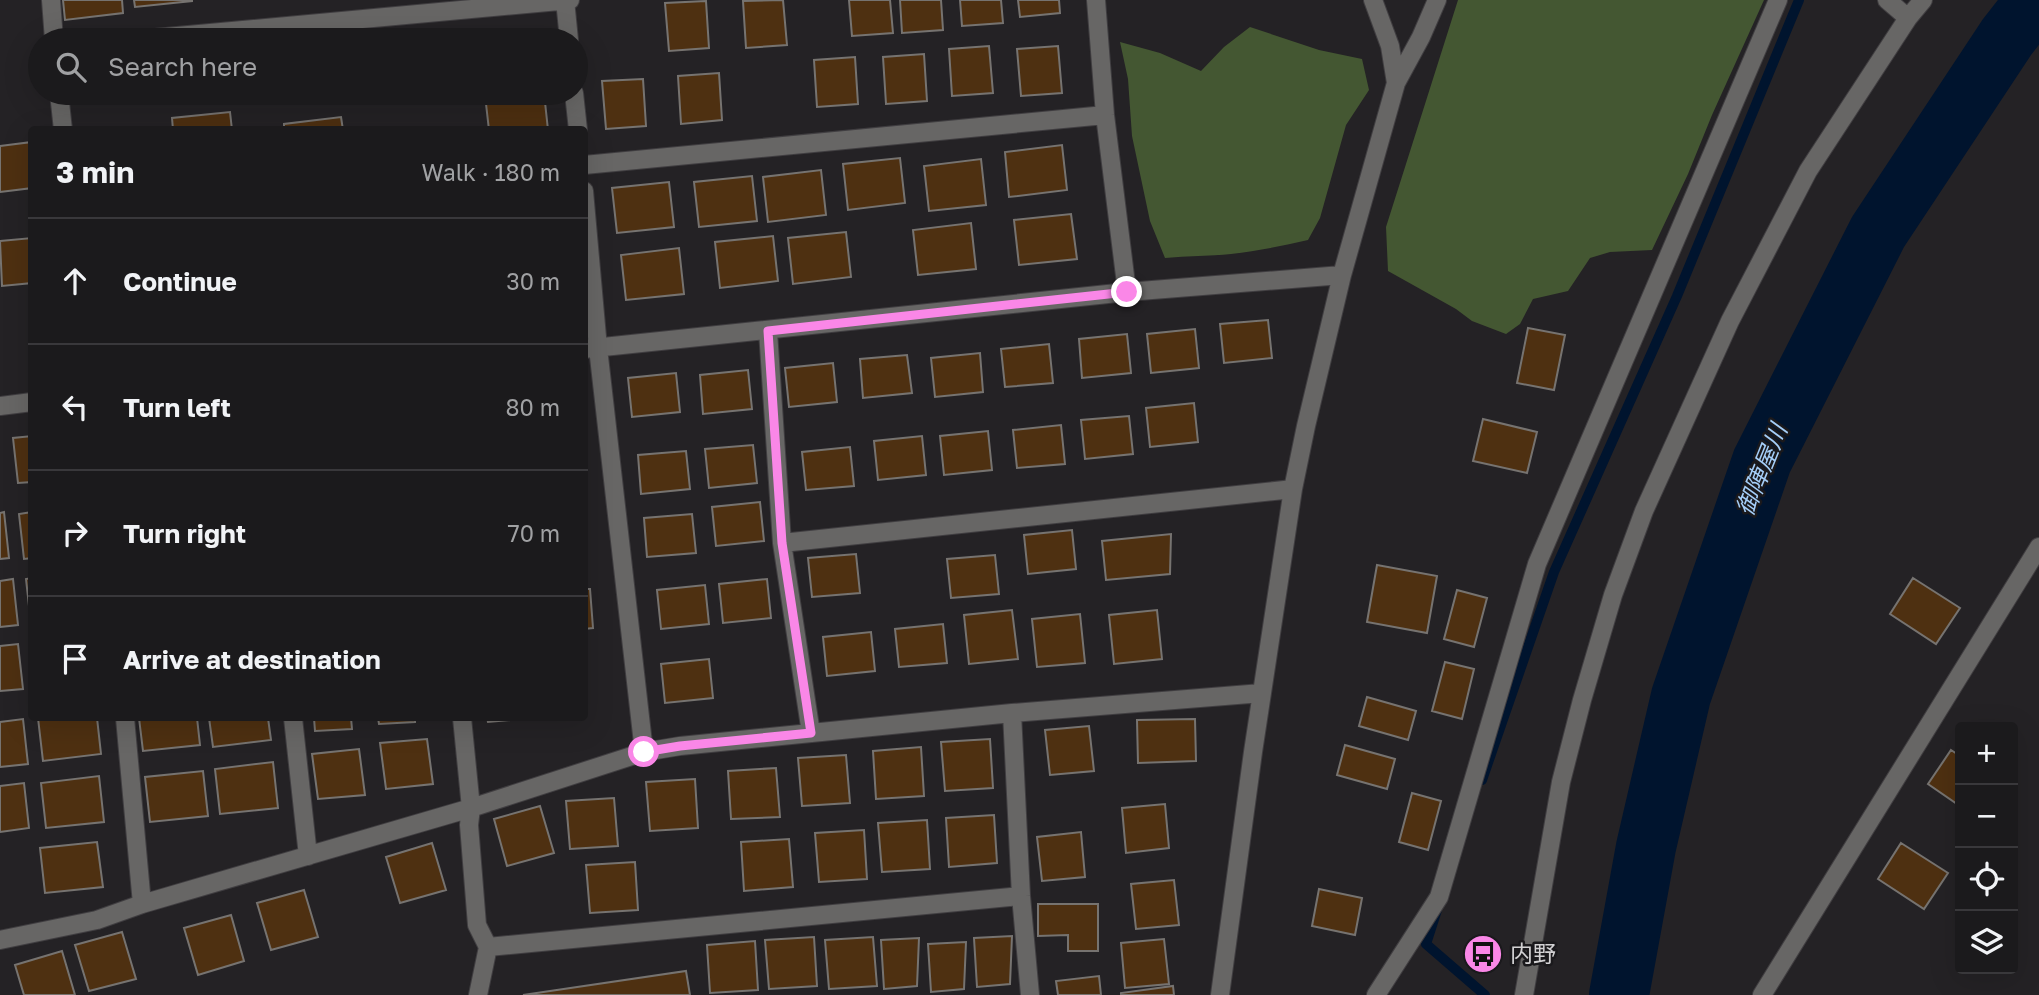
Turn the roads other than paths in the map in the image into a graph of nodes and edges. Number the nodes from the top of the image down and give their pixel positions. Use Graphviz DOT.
graph roads {
  1 [pos="51,0"];
  2 [pos="565,0"];
  3 [pos="570,0"];
  4 [pos="1096,0"];
  5 [pos="1373,0"];
  6 [pos="1437,0"];
  7 [pos="1777,0"];
  8 [pos="1888,0"];
  9 [pos="1923,0"];
  10 [pos="1908,18"];
  11 [pos="53,28"];
  12 [pos="263,28"];
  13 [pos="568,28"];
  14 [pos="1396,83"];
  15 [pos="60,105"];
  16 [pos="576,105"];
  17 [pos="1105,115"];
  18 [pos="63,126"];
  19 [pos="578,126"];
  20 [pos="588,165"];
  21 [pos="1342,275"];
  22 [pos="588,281"];
  23 [pos="1127,292"];
  24 [pos="768,331"];
  25 [pos="591,348"];
  26 [pos="28,402"];
  27 [pos="0,406"];
  28 [pos="1293,489"];
  29 [pos="782,543"];
  30 [pos="2039,547"];
  31 [pos="1262,693"];
  32 [pos="1012,713"];
  33 [pos="125,721"];
  34 [pos="293,721"];
  35 [pos="462,721"];
  36 [pos="811,733"];
  37 [pos="644,752"];
  38 [pos="471,808"];
  39 [pos="308,856"];
  40 [pos="1021,896"];
  41 [pos="142,904"];
  42 [pos="0,940"];
  43 [pos="488,947"];
  44 [pos="478,995"];
  45 [pos="1030,995"];
  46 [pos="1220,995"];
  47 [pos="1376,995"];
  48 [pos="1524,995"];
  49 [pos="1762,995"];
  1 -- 11 [label="street"];
  2 -- 3 [label="street"];
  2 -- 12 [label="street"];
  2 -- 13 [label="street"];
  4 -- 17 [label="street"];
  5 -- 14 [label="street"];
  6 -- 14 [label="street"];
  7 -- 47 [label="street"];
  8 -- 10 [label="street"];
  9 -- 10 [label="street"];
  10 -- 48 [label="street"];
  14 -- 21 [label="street"];
  15 -- 18 [label="street"];
  16 -- 19 [label="street"];
  17 -- 20 [label="street"];
  17 -- 23 [label="street"];
  21 -- 23 [label="street"];
  21 -- 28 [label="street"];
  22 -- 25 [label="street"];
  23 -- 24 [label="street"];
  24 -- 25 [label="street"];
  24 -- 29 [label="street"];
  25 -- 37 [label="street"];
  26 -- 27 [label="street"];
  28 -- 29 [label="street"];
  28 -- 31 [label="street"];
  29 -- 36 [label="street"];
  30 -- 49 [label="street"];
  31 -- 32 [label="street"];
  31 -- 46 [label="street"];
  32 -- 36 [label="street"];
  32 -- 40 [label="street"];
  33 -- 41 [label="street"];
  34 -- 39 [label="street"];
  35 -- 38 [label="street"];
  36 -- 37 [label="street"];
  37 -- 38 [label="street"];
  38 -- 39 [label="street"];
  38 -- 43 [label="street"];
  39 -- 41 [label="street"];
  40 -- 43 [label="street"];
  40 -- 45 [label="street"];
  41 -- 42 [label="street"];
  43 -- 44 [label="street"];
}
